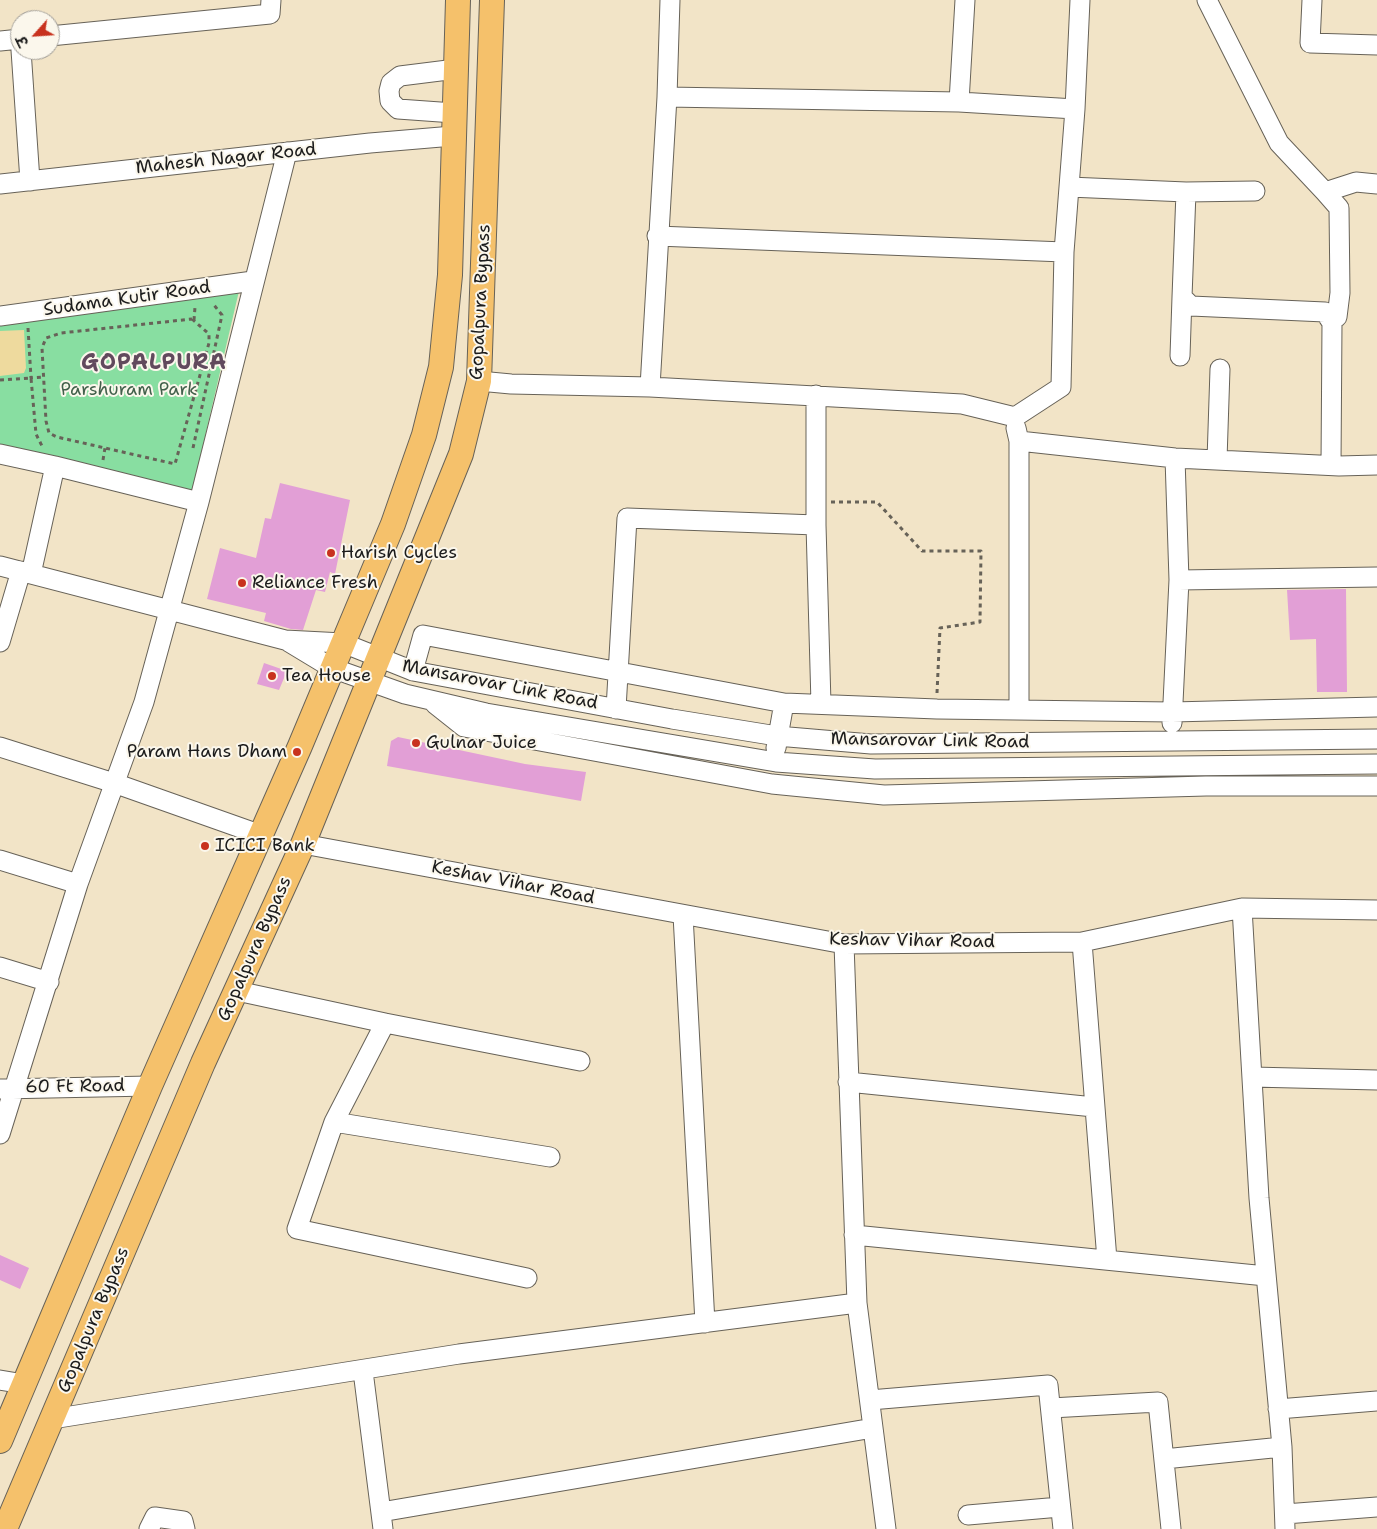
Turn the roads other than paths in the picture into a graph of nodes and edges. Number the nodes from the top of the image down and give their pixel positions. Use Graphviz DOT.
graph roads {
  1 [pos="271,0"];
  2 [pos="458,0"];
  3 [pos="492,0"];
  4 [pos="670,0"];
  5 [pos="965,0"];
  6 [pos="1080,0"];
  7 [pos="1207,0"];
  8 [pos="1312,0"];
  9 [pos="60,35"];
  10 [pos="1377,45"];
  11 [pos="23,60"];
  12 [pos="456,69"];
  13 [pos="667,97"];
  14 [pos="959,102"];
  15 [pos="1075,109"];
  16 [pos="453,125"];
  17 [pos="287,152"];
  18 [pos="30,181"];
  19 [pos="0,184"];
  20 [pos="1377,184"];
  21 [pos="1069,187"];
  22 [pos="1186,192"];
  23 [pos="1256,192"];
  24 [pos="1325,192"];
  25 [pos="657,236"];
  26 [pos="1064,252"];
  27 [pos="253,281"];
  28 [pos="1182,297"];
  29 [pos="0,316"];
  30 [pos="1337,317"];
  31 [pos="1180,356"];
  32 [pos="1220,369"];
  33 [pos="479,380"];
  34 [pos="650,387"];
  35 [pos="816,395"];
  36 [pos="1014,417"];
  37 [pos="1018,441"];
  38 [pos="0,454"];
  39 [pos="1175,458"];
  40 [pos="1217,460"];
  41 [pos="1331,465"];
  42 [pos="1377,465"];
  43 [pos="55,466"];
  44 [pos="198,502"];
  45 [pos="816,525"];
  46 [pos="0,566"];
  47 [pos="26,573"];
  48 [pos="1377,577"];
  49 [pos="1179,580"];
  50 [pos="169,609"];
  51 [pos="285,640"];
  52 [pos="0,642"];
  53 [pos="343,643"];
  54 [pos="379,658"];
  55 [pos="332,668"];
  56 [pos="412,671"];
  57 [pos="620,671"];
  58 [pos="370,681"];
  59 [pos="430,700"];
  60 [pos="784,703"];
  61 [pos="821,704"];
  62 [pos="1377,707"];
  63 [pos="616,709"];
  64 [pos="1019,710"];
  65 [pos="1172,712"];
  66 [pos="777,736"];
  67 [pos="1171,739"];
  68 [pos="1377,739"];
  69 [pos="0,747"];
  70 [pos="776,762"];
  71 [pos="1377,764"];
  72 [pos="1208,766"];
  73 [pos="114,783"];
  74 [pos="772,784"];
  75 [pos="1206,786"];
  76 [pos="1377,786"];
  77 [pos="261,835"];
  78 [pos="303,844"];
  79 [pos="0,860"];
  80 [pos="78,884"];
  81 [pos="1242,908"];
  82 [pos="1377,910"];
  83 [pos="682,915"];
  84 [pos="1082,942"];
  85 [pos="844,944"];
  86 [pos="0,967"];
  87 [pos="49,982"];
  88 [pos="237,992"];
  89 [pos="385,1023"];
  90 [pos="580,1061"];
  91 [pos="1252,1077"];
  92 [pos="1377,1080"];
  93 [pos="848,1082"];
  94 [pos="150,1086"];
  95 [pos="8,1088"];
  96 [pos="1094,1107"];
  97 [pos="334,1122"];
  98 [pos="0,1134"];
  99 [pos="550,1157"];
  100 [pos="854,1235"];
  101 [pos="1107,1260"];
  102 [pos="1266,1276"];
  103 [pos="527,1278"];
  104 [pos="857,1303"];
  105 [pos="705,1323"];
  106 [pos="364,1371"];
  107 [pos="0,1380"];
  108 [pos="24,1384"];
  109 [pos="870,1400"];
  110 [pos="1377,1401"];
  111 [pos="1050,1408"];
  112 [pos="1278,1409"];
  113 [pos="52,1419"];
  114 [pos="873,1428"];
  115 [pos="0,1441"];
  116 [pos="1282,1447"];
  117 [pos="1164,1459"];
  118 [pos="1060,1507"];
  119 [pos="1377,1507"];
  120 [pos="968,1515"];
  121 [pos="382,1521"];
  122 [pos="1285,1522"];
  123 [pos="5,1529"];
  124 [pos="150,1529"];
  125 [pos="185,1529"];
  126 [pos="886,1529"];
  127 [pos="1063,1529"];
  128 [pos="1171,1529"];
  1 -- 9 [label="street"];
  2 -- 12 [label="main road, Gopalpura Bypass"];
  3 -- 33 [label="main road, Gopalpura Bypass"];
  4 -- 13 [label="street"];
  5 -- 14 [label="street"];
  6 -- 15 [label="street"];
  7 -- 24 [label="street"];
  8 -- 10 [label="street"];
  11 -- 18 [label="street"];
  12 -- 16 [label="main road, Gopalpura Bypass"];
  12 -- 16 [label="street"];
  13 -- 14 [label="street"];
  13 -- 25 [label="street"];
  14 -- 15 [label="street"];
  15 -- 21 [label="street"];
  16 -- 17 [label="street, Mahesh Nagar Road"];
  16 -- 53 [label="main road, Gopalpura Bypass"];
  17 -- 18 [label="street, Mahesh Nagar Road"];
  17 -- 27 [label="street"];
  18 -- 19 [label="street, Mahesh Nagar Road"];
  20 -- 24 [label="street"];
  21 -- 22 [label="street"];
  21 -- 26 [label="street"];
  22 -- 23 [label="street"];
  22 -- 28 [label="street"];
  24 -- 30 [label="street"];
  25 -- 26 [label="street"];
  25 -- 34 [label="street"];
  26 -- 36 [label="street"];
  27 -- 29 [label="street, Sudama Kutir Road"];
  27 -- 44 [label="street"];
  28 -- 31 [label="street"];
  28 -- 41 [label="street"];
  32 -- 40 [label="street"];
  33 -- 34 [label="street"];
  33 -- 54 [label="main road, Gopalpura Bypass"];
  34 -- 35 [label="street"];
  35 -- 36 [label="street"];
  35 -- 45 [label="street"];
  36 -- 37 [label="street"];
  37 -- 39 [label="street"];
  37 -- 64 [label="street"];
  38 -- 43 [label="street"];
  39 -- 40 [label="street"];
  39 -- 49 [label="street"];
  40 -- 41 [label="street"];
  41 -- 42 [label="street"];
  43 -- 44 [label="street"];
  43 -- 47 [label="street"];
  44 -- 50 [label="street"];
  45 -- 57 [label="street"];
  45 -- 61 [label="street"];
  46 -- 47 [label="street"];
  47 -- 50 [label="street"];
  47 -- 52 [label="street"];
  48 -- 49 [label="street"];
  49 -- 65 [label="street"];
  50 -- 51 [label="street"];
  50 -- 73 [label="street"];
  51 -- 53 [label="street, Mansarovar Link Road"];
  51 -- 55 [label="street, Mansarovar Link Road"];
  53 -- 54 [label="street, Mansarovar Link Road"];
  53 -- 55 [label="main road, Gopalpura Bypass"];
  54 -- 56 [label="street, Mansarovar Link Road"];
  54 -- 58 [label="main road, Gopalpura Bypass"];
  55 -- 58 [label="street, Mansarovar Link Road"];
  55 -- 77 [label="main road, Gopalpura Bypass"];
  56 -- 57 [label="street"];
  56 -- 63 [label="street, Mansarovar Link Road"];
  57 -- 60 [label="street"];
  57 -- 63 [label="street"];
  58 -- 59 [label="street, Mansarovar Link Road"];
  58 -- 78 [label="main road, Gopalpura Bypass"];
  59 -- 70 [label="street, Mansarovar Link Road"];
  59 -- 74 [label="street"];
  60 -- 61 [label="street"];
  60 -- 66 [label="street"];
  61 -- 64 [label="street"];
  62 -- 65 [label="street"];
  63 -- 66 [label="street, Mansarovar Link Road"];
  64 -- 65 [label="street"];
  65 -- 67 [label="street"];
  66 -- 67 [label="street, Mansarovar Link Road"];
  66 -- 70 [label="street"];
  67 -- 68 [label="street, Mansarovar Link Road"];
  69 -- 73 [label="street"];
  70 -- 72 [label="street, Mansarovar Link Road"];
  70 -- 74 [label="street"];
  71 -- 72 [label="street, Mansarovar Link Road"];
  72 -- 75 [label="street"];
  73 -- 77 [label="street"];
  73 -- 80 [label="street"];
  74 -- 75 [label="street"];
  75 -- 76 [label="street"];
  77 -- 94 [label="main road, Gopalpura Bypass"];
  78 -- 83 [label="street, Keshav Vihar Road"];
  78 -- 88 [label="main road, Gopalpura Bypass"];
  79 -- 80 [label="street"];
  80 -- 87 [label="street"];
  81 -- 82 [label="street, Keshav Vihar Road"];
  81 -- 84 [label="street, Keshav Vihar Road"];
  81 -- 91 [label="street"];
  83 -- 85 [label="street, Keshav Vihar Road"];
  83 -- 105 [label="street"];
  84 -- 85 [label="street, Keshav Vihar Road"];
  84 -- 96 [label="street"];
  85 -- 93 [label="street"];
  86 -- 87 [label="street"];
  87 -- 95 [label="street"];
  88 -- 89 [label="street"];
  88 -- 113 [label="main road, Gopalpura Bypass"];
  89 -- 90 [label="street"];
  89 -- 97 [label="street"];
  91 -- 92 [label="street"];
  91 -- 102 [label="street"];
  93 -- 96 [label="street"];
  93 -- 100 [label="street"];
  94 -- 95 [label="street, 60 Ft Road"];
  94 -- 108 [label="main road, Gopalpura Bypass"];
  95 -- 98 [label="street"];
  96 -- 101 [label="street"];
  97 -- 99 [label="street"];
  97 -- 103 [label="street"];
  100 -- 101 [label="street"];
  100 -- 104 [label="street"];
  101 -- 102 [label="street"];
  102 -- 112 [label="street"];
  104 -- 105 [label="street"];
  104 -- 109 [label="street"];
  105 -- 106 [label="street"];
  106 -- 113 [label="street"];
  106 -- 121 [label="street"];
  107 -- 108 [label="street"];
  108 -- 115 [label="main road, Gopalpura Bypass"];
  109 -- 111 [label="street"];
  109 -- 114 [label="street"];
  110 -- 112 [label="street"];
  111 -- 117 [label="street"];
  111 -- 118 [label="street"];
  112 -- 116 [label="street"];
  113 -- 123 [label="main road, Gopalpura Bypass"];
  114 -- 121 [label="street"];
  114 -- 126 [label="street"];
  116 -- 117 [label="street"];
  116 -- 122 [label="street"];
  117 -- 128 [label="street"];
  118 -- 120 [label="street"];
  118 -- 127 [label="street"];
  119 -- 122 [label="street"];
  124 -- 125 [label="street"];
}
